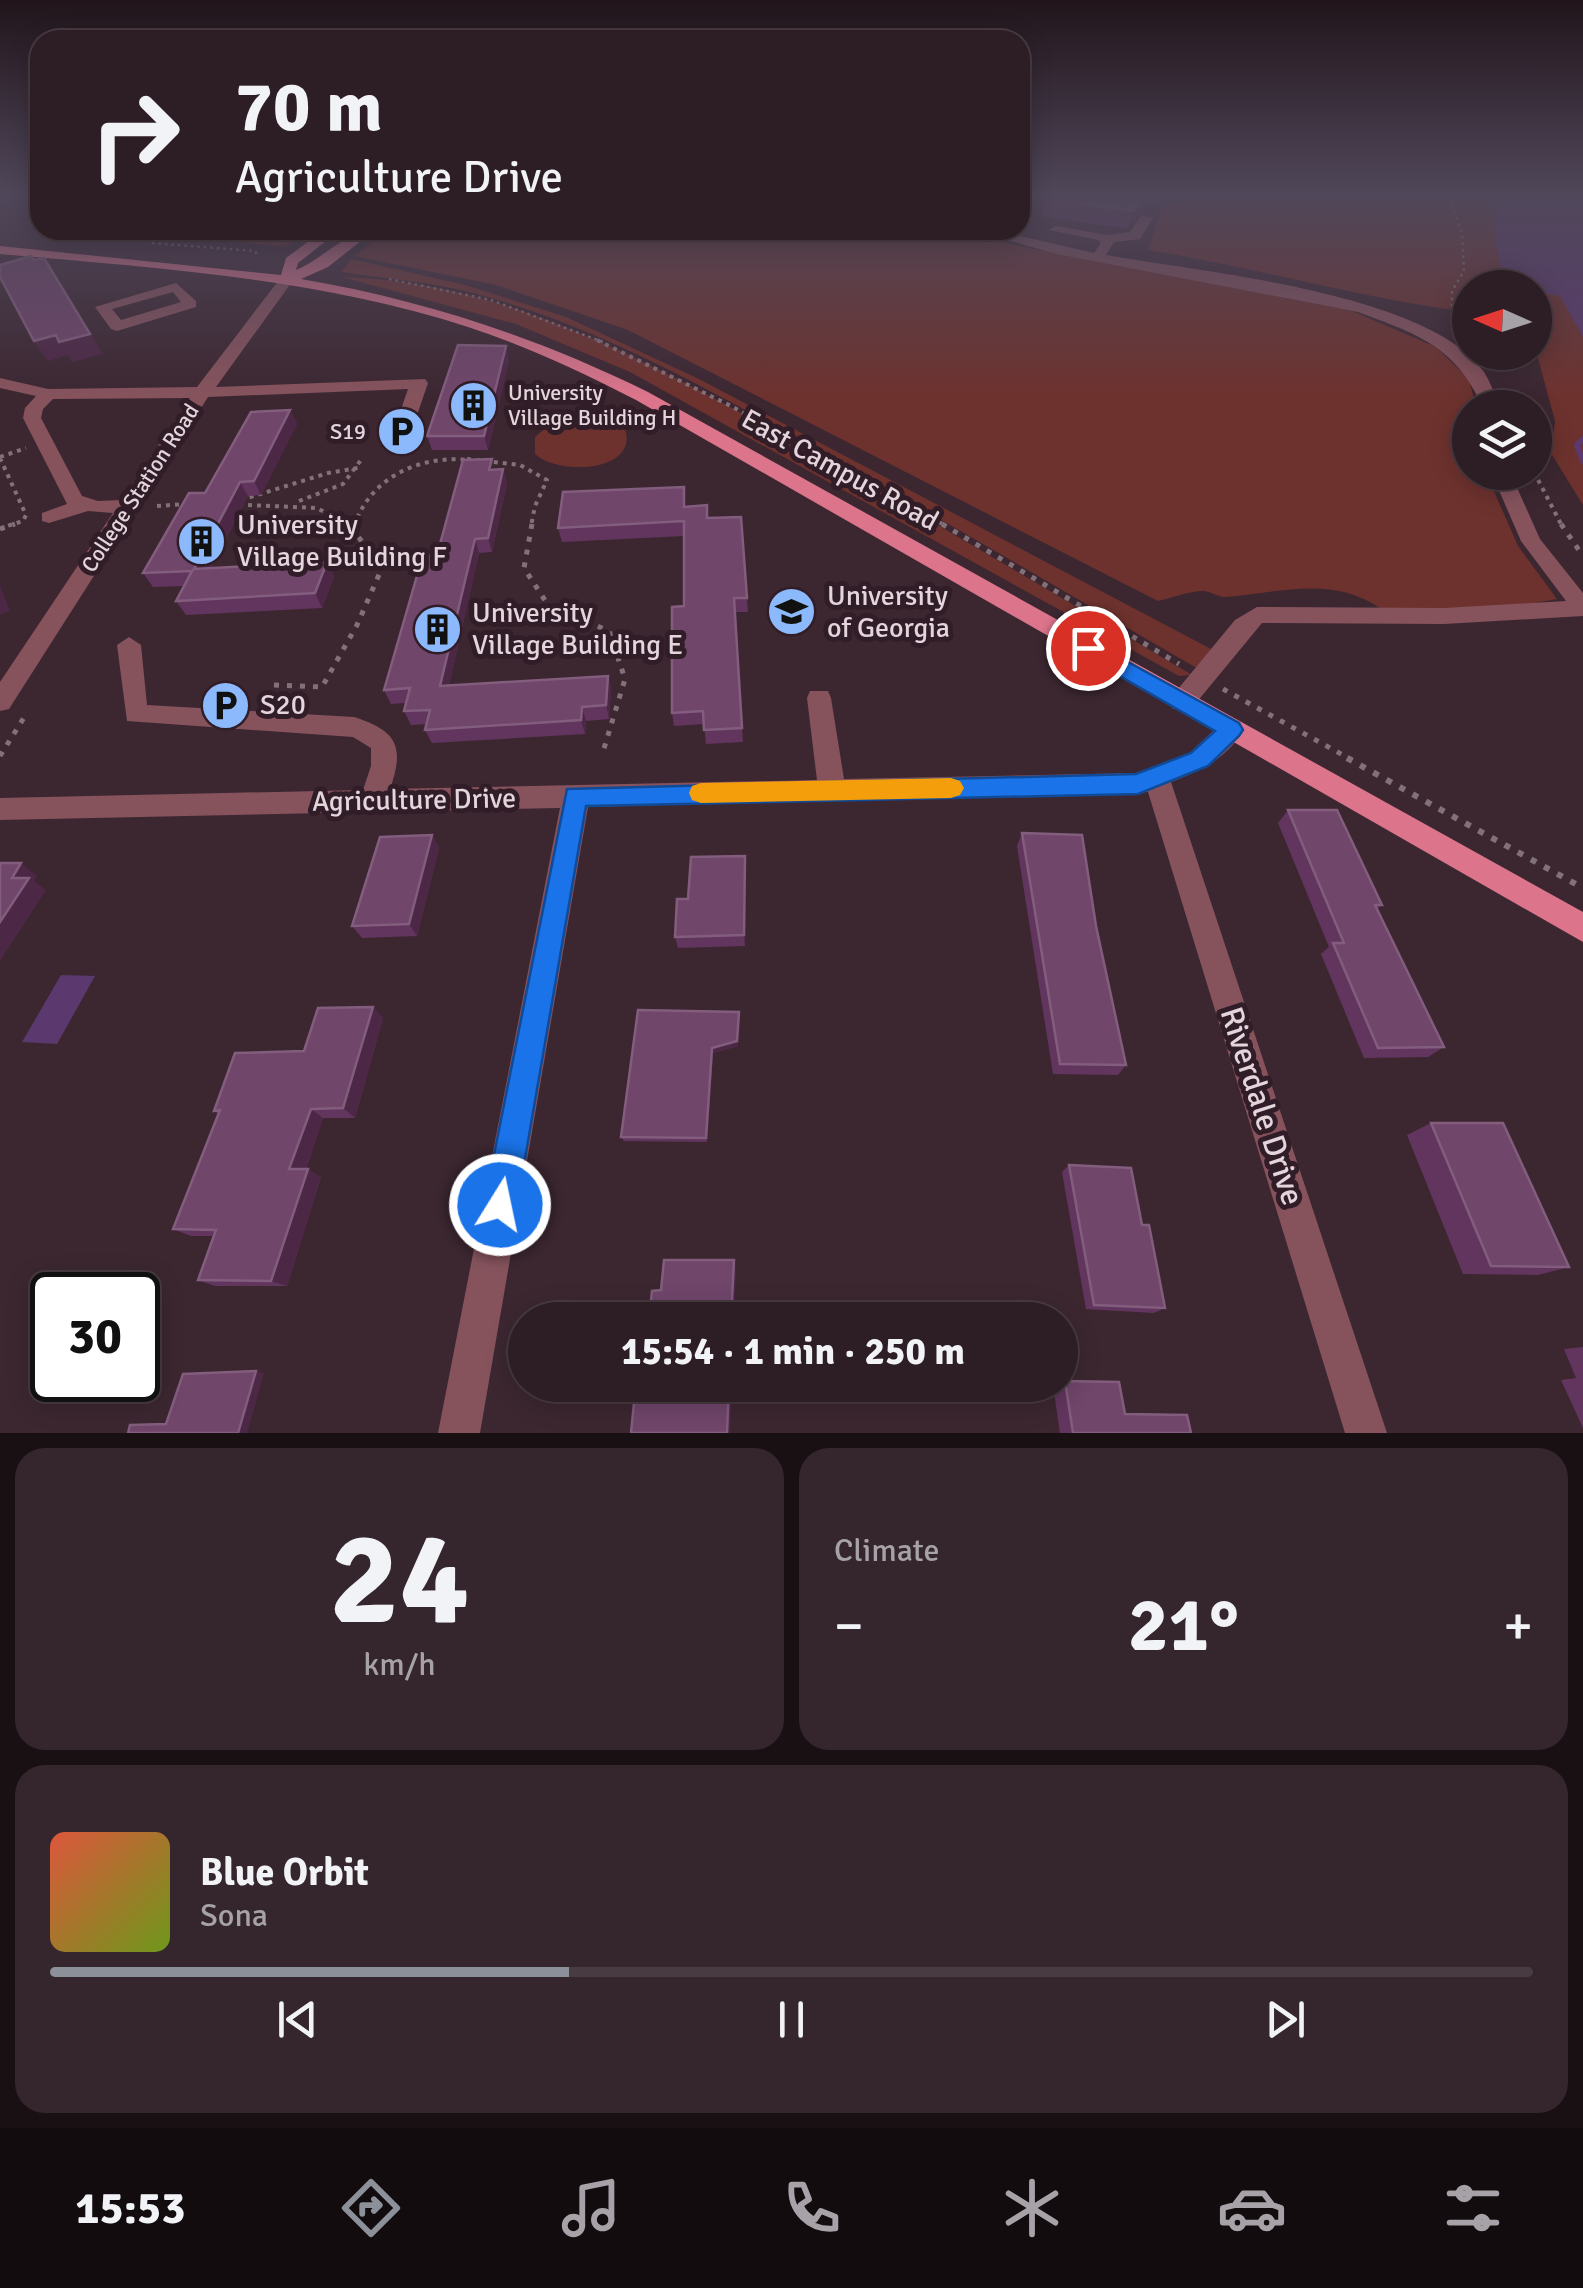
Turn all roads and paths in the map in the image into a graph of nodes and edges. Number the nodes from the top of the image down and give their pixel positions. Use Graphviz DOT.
graph roads {
  1 [pos="143,263"];
  2 [pos="291,263"];
  3 [pos="324,263"];
  4 [pos="1129,263"];
  5 [pos="200,268"];
  6 [pos="287,279"];
  7 [pos="176,287"];
  8 [pos="0,383"];
  9 [pos="1488,390"];
  10 [pos="202,393"];
  11 [pos="48,394"];
  12 [pos="396,450"];
  13 [pos="0,458"];
  14 [pos="467,459"];
  15 [pos="360,460"];
  16 [pos="358,468"];
  17 [pos="469,471"];
  18 [pos="1508,490"];
  19 [pos="1542,490"];
  20 [pos="231,501"];
  21 [pos="307,502"];
  22 [pos="201,503"];
  23 [pos="248,505"];
  24 [pos="85,506"];
  25 [pos="127,506"];
  26 [pos="156,506"];
  27 [pos="49,517"];
  28 [pos="355,518"];
  29 [pos="346,522"];
  30 [pos="0,529"];
  31 [pos="353,529"];
  32 [pos="1583,556"];
  33 [pos="441,559"];
  34 [pos="385,561"];
  35 [pos="1583,608"];
  36 [pos="129,644"];
  37 [pos="1212,683"];
  38 [pos="274,684"];
  39 [pos="819,698"];
  40 [pos="1,699"];
  41 [pos="1182,702"];
  42 [pos="1231,730"];
  43 [pos="602,756"];
  44 [pos="1158,779"];
  45 [pos="832,790"];
  46 [pos="576,796"];
  47 [pos="372,801"];
  48 [pos="0,809"];
  49 [pos="1583,888"];
  50 [pos="1583,928"];
  51 [pos="459,1433"];
  52 [pos="1366,1433"];
  1 -- 5 [label="main road, East Campus Road"];
  2 -- 6 [label="main road, College Station Road"];
  3 -- 6 [label="main road, College Station Road"];
  4 -- 9 [label="street"];
  5 -- 6 [label="main road, East Campus Road"];
  5 -- 7 [label="street"];
  6 -- 10 [label="street, College Station Road"];
  6 -- 41 [label="main road, East Campus Road"];
  7 -- 7 [label="street"];
  8 -- 11 [label="street"];
  10 -- 11 [label="street"];
  10 -- 12 [label="street"];
  10 -- 25 [label="street, College Station Road"];
  11 -- 24 [label="street"];
  13 -- 30 [label="path"];
  14 -- 17 [label="path"];
  14 -- 28 [label="path"];
  14 -- 43 [label="path"];
  15 -- 16 [label="path"];
  16 -- 20 [label="path"];
  16 -- 21 [label="path"];
  18 -- 35 [label="street"];
  19 -- 32 [label="path"];
  21 -- 23 [label="path"];
  21 -- 29 [label="path"];
  22 -- 26 [label="path"];
  24 -- 25 [label="street"];
  24 -- 27 [label="street"];
  25 -- 40 [label="street, College Station Road"];
  28 -- 29 [label="path"];
  28 -- 31 [label="path"];
  29 -- 31 [label="path"];
  31 -- 34 [label="path"];
  33 -- 34 [label="path"];
  34 -- 38 [label="path"];
  35 -- 41 [label="street"];
  36 -- 47 [label="street"];
  37 -- 49 [label="path"];
  39 -- 45 [label="street"];
  41 -- 42 [label="main road, East Campus Road"];
  42 -- 44 [label="street, Agriculture Drive"];
  42 -- 50 [label="main road, East Campus Road"];
  44 -- 45 [label="street, Agriculture Drive"];
  44 -- 52 [label="street, Riverdale Drive"];
  45 -- 46 [label="street, Agriculture Drive"];
  46 -- 47 [label="street, Agriculture Drive"];
  46 -- 51 [label="street"];
  47 -- 48 [label="street, Agriculture Drive"];
}
